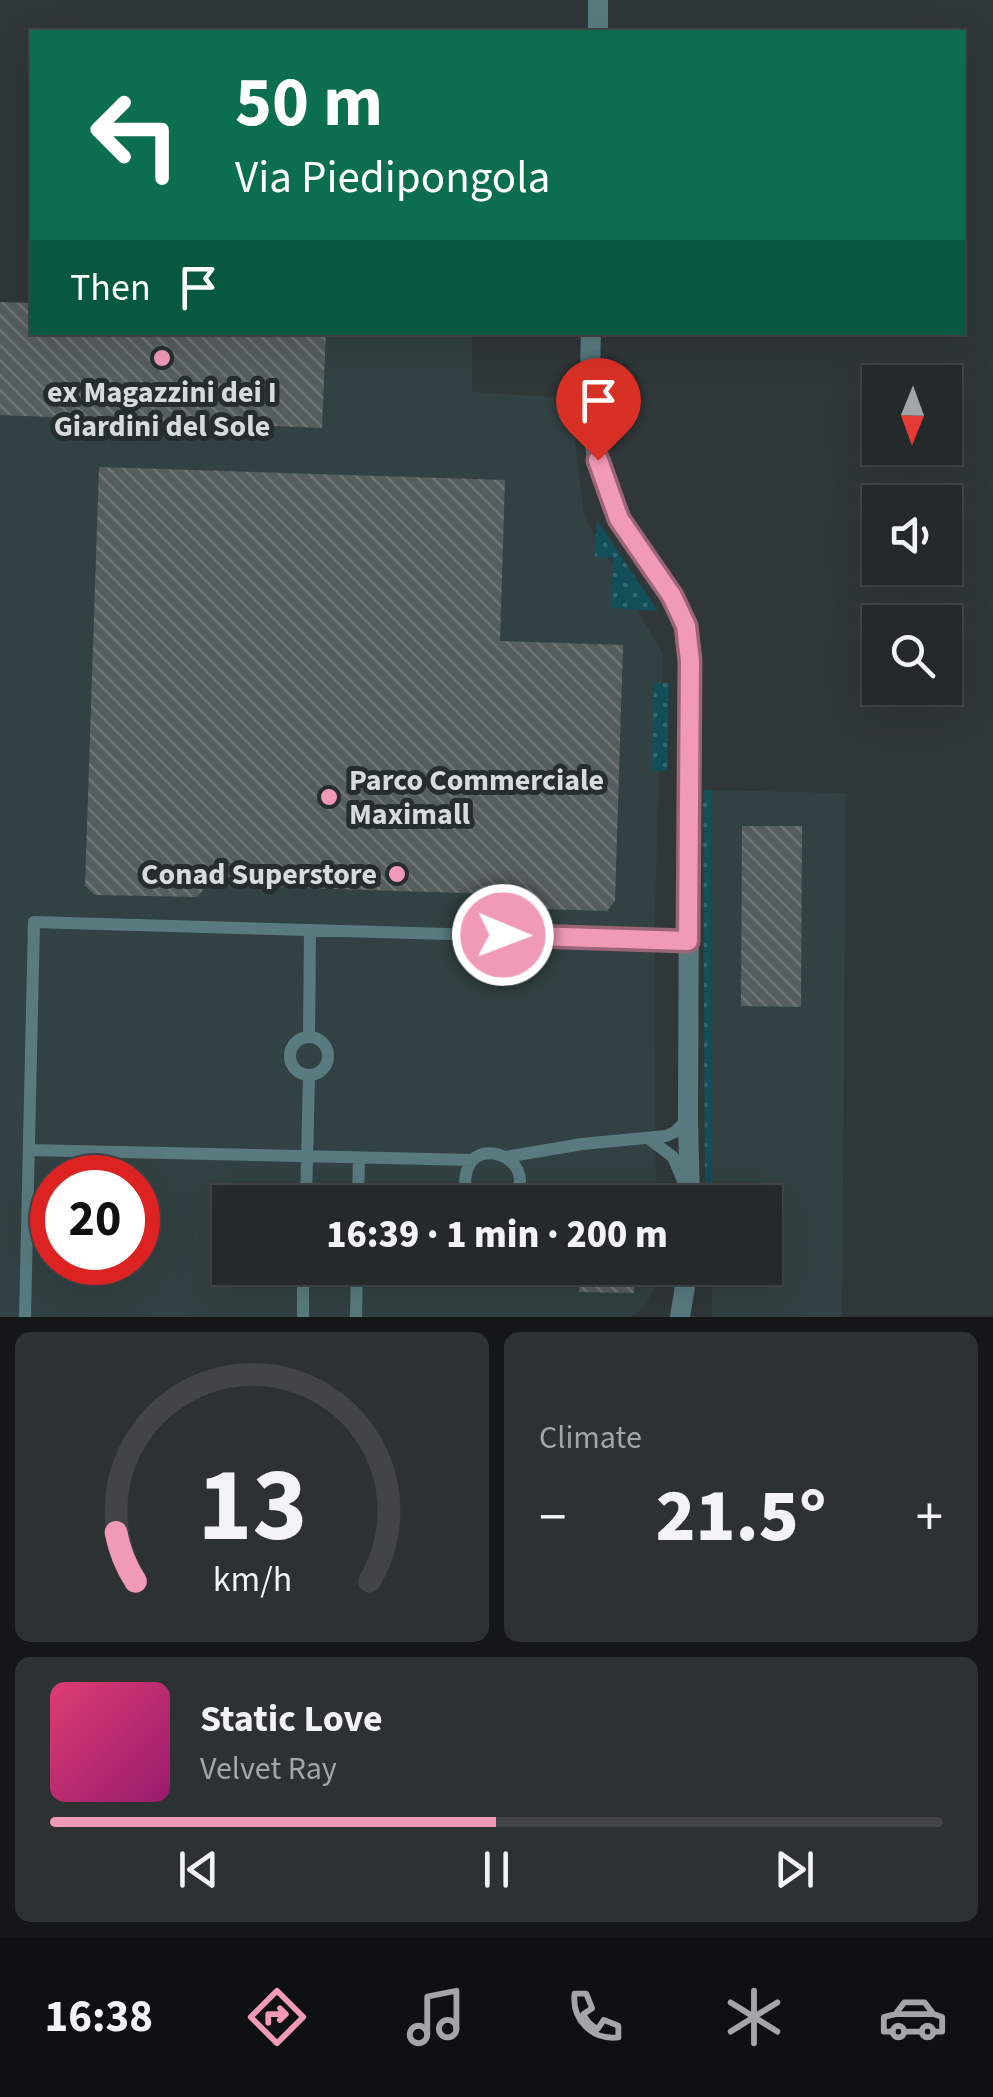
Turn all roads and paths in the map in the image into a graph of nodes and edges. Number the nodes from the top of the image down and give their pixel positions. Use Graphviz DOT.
graph roads {
  1 [pos="598,0"];
  2 [pos="598,30"];
  3 [pos="591,335"];
  4 [pos="310,930"];
  5 [pos="688,941"];
  6 [pos="309,1038"];
  7 [pos="309,1076"];
  8 [pos="688,1119"];
  9 [pos="666,1136"];
  10 [pos="648,1138"];
  11 [pos="29,1150"];
  12 [pos="688,1150"];
  13 [pos="307,1157"];
  14 [pos="506,1157"];
  15 [pos="359,1158"];
  16 [pos="473,1160"];
  17 [pos="306,1185"];
  18 [pos="358,1185"];
  19 [pos="465,1185"];
  20 [pos="519,1185"];
  21 [pos="683,1185"];
  22 [pos="689,1185"];
  23 [pos="303,1285"];
  24 [pos="357,1285"];
  25 [pos="680,1285"];
  26 [pos="685,1285"];
  27 [pos="26,1317"];
  28 [pos="304,1317"];
  29 [pos="356,1317"];
  30 [pos="662,1317"];
  31 [pos="680,1317"];
  1 -- 2 [label="street"];
  3 -- 5 [label="street"];
  4 -- 5 [label="lane"];
  4 -- 6 [label="lane"];
  4 -- 11 [label="lane"];
  5 -- 8 [label="street"];
  6 -- 7 [label="lane"];
  6 -- 7 [label="lane"];
  7 -- 13 [label="lane"];
  8 -- 9 [label="lane"];
  8 -- 12 [label="street"];
  9 -- 10 [label="lane"];
  9 -- 12 [label="lane"];
  10 -- 14 [label="lane"];
  10 -- 21 [label="lane"];
  11 -- 13 [label="lane"];
  11 -- 27 [label="lane"];
  12 -- 22 [label="street"];
  13 -- 15 [label="lane"];
  13 -- 17 [label="lane"];
  14 -- 16 [label="lane"];
  14 -- 20 [label="lane"];
  15 -- 16 [label="lane"];
  15 -- 18 [label="lane"];
  16 -- 19 [label="lane"];
  23 -- 28 [label="lane"];
  24 -- 29 [label="lane"];
  25 -- 30 [label="street"];
  26 -- 31 [label="street"];
}
